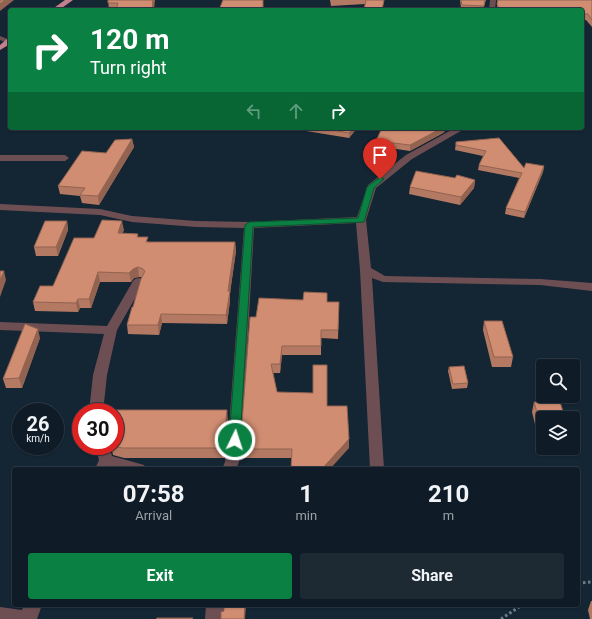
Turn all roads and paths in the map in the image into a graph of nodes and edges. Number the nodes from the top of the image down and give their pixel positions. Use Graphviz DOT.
graph roads {
  1 [pos="70,0"];
  2 [pos="57,8"];
  3 [pos="458,130"];
  4 [pos="0,158"];
  5 [pos="65,158"];
  6 [pos="0,207"];
  7 [pos="361,220"];
  8 [pos="249,225"];
  9 [pos="366,270"];
  10 [pos="139,281"];
  11 [pos="592,287"];
  12 [pos="0,326"];
  13 [pos="112,330"];
  14 [pos="96,403"];
  15 [pos="103,458"];
  16 [pos="132,467"];
  17 [pos="230,467"];
  18 [pos="376,467"];
  19 [pos="592,582"];
  20 [pos="580,583"];
  21 [pos="32,607"];
  22 [pos="215,607"];
  23 [pos="519,607"];
  24 [pos="0,615"];
  25 [pos="28,619"];
  26 [pos="214,619"];
  27 [pos="501,619"];
  1 -- 2 [label="highway"];
  3 -- 7 [label="street"];
  4 -- 5 [label="lane"];
  6 -- 8 [label="street"];
  7 -- 8 [label="street"];
  7 -- 9 [label="street"];
  8 -- 17 [label="street"];
  9 -- 11 [label="street"];
  9 -- 18 [label="street"];
  10 -- 13 [label="street"];
  12 -- 13 [label="street"];
  13 -- 14 [label="street"];
  15 -- 16 [label="street"];
  19 -- 20 [label="path"];
  21 -- 25 [label="street"];
  22 -- 26 [label="street"];
  23 -- 27 [label="path"];
  24 -- 25 [label="street"];
}
